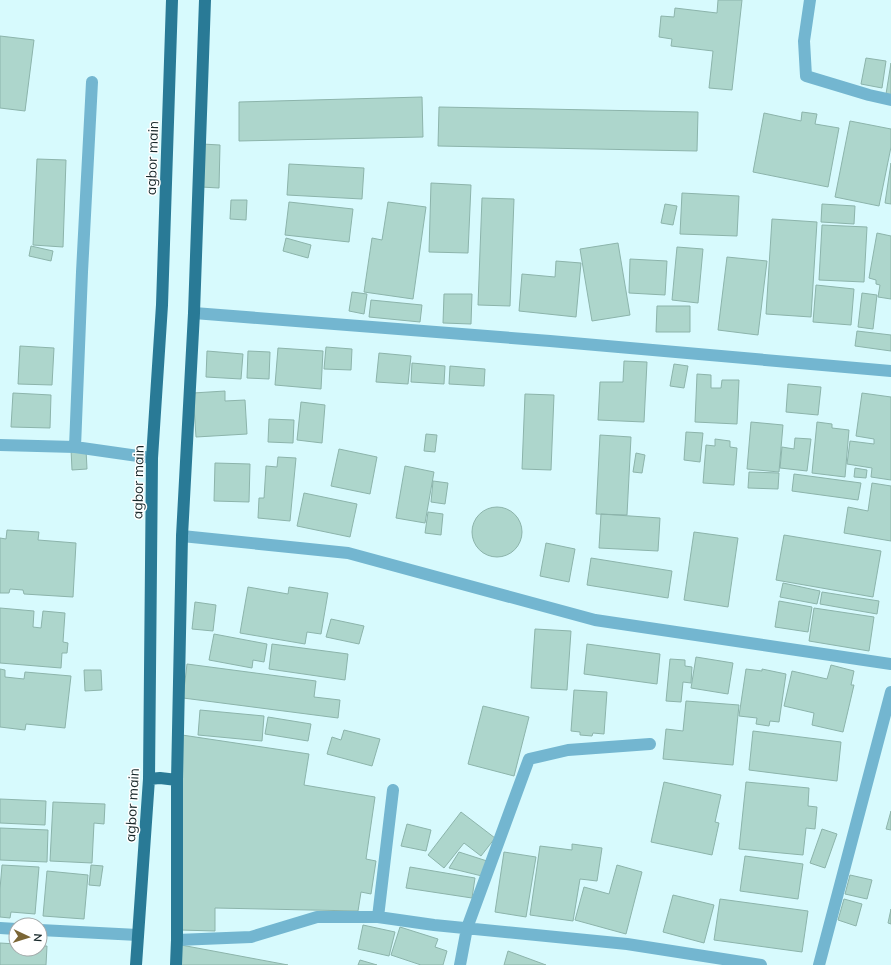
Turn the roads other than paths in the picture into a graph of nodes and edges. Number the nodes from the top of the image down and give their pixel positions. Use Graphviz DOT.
graph roads {
  1 [pos="172,0"];
  2 [pos="205,0"];
  3 [pos="810,0"];
  4 [pos="92,82"];
  5 [pos="891,100"];
  6 [pos="194,313"];
  7 [pos="891,371"];
  8 [pos="0,445"];
  9 [pos="76,447"];
  10 [pos="152,458"];
  11 [pos="182,536"];
  12 [pos="891,664"];
  13 [pos="891,692"];
  14 [pos="650,744"];
  15 [pos="149,779"];
  16 [pos="177,780"];
  17 [pos="393,790"];
  18 [pos="378,917"];
  19 [pos="467,928"];
  20 [pos="48,930"];
  21 [pos="138,935"];
  22 [pos="177,940"];
  23 [pos="136,965"];
  24 [pos="176,965"];
  25 [pos="460,965"];
  26 [pos="760,965"];
  27 [pos="819,965"];
  1 -- 10 [label="main road, agbor main"];
  2 -- 6 [label="main road"];
  3 -- 5 [label="street"];
  4 -- 9 [label="street"];
  6 -- 7 [label="street"];
  6 -- 11 [label="main road"];
  8 -- 9 [label="street"];
  9 -- 10 [label="street"];
  10 -- 15 [label="main road, agbor main"];
  11 -- 12 [label="street"];
  11 -- 16 [label="main road"];
  13 -- 27 [label="street"];
  14 -- 19 [label="street"];
  15 -- 16 [label="main road"];
  15 -- 21 [label="main road, agbor main"];
  16 -- 22 [label="main road"];
  17 -- 18 [label="street"];
  18 -- 19 [label="street"];
  18 -- 22 [label="street"];
  19 -- 25 [label="street"];
  19 -- 26 [label="street"];
  20 -- 21 [label="street"];
  21 -- 23 [label="main road, agbor main"];
  22 -- 24 [label="main road"];
}
